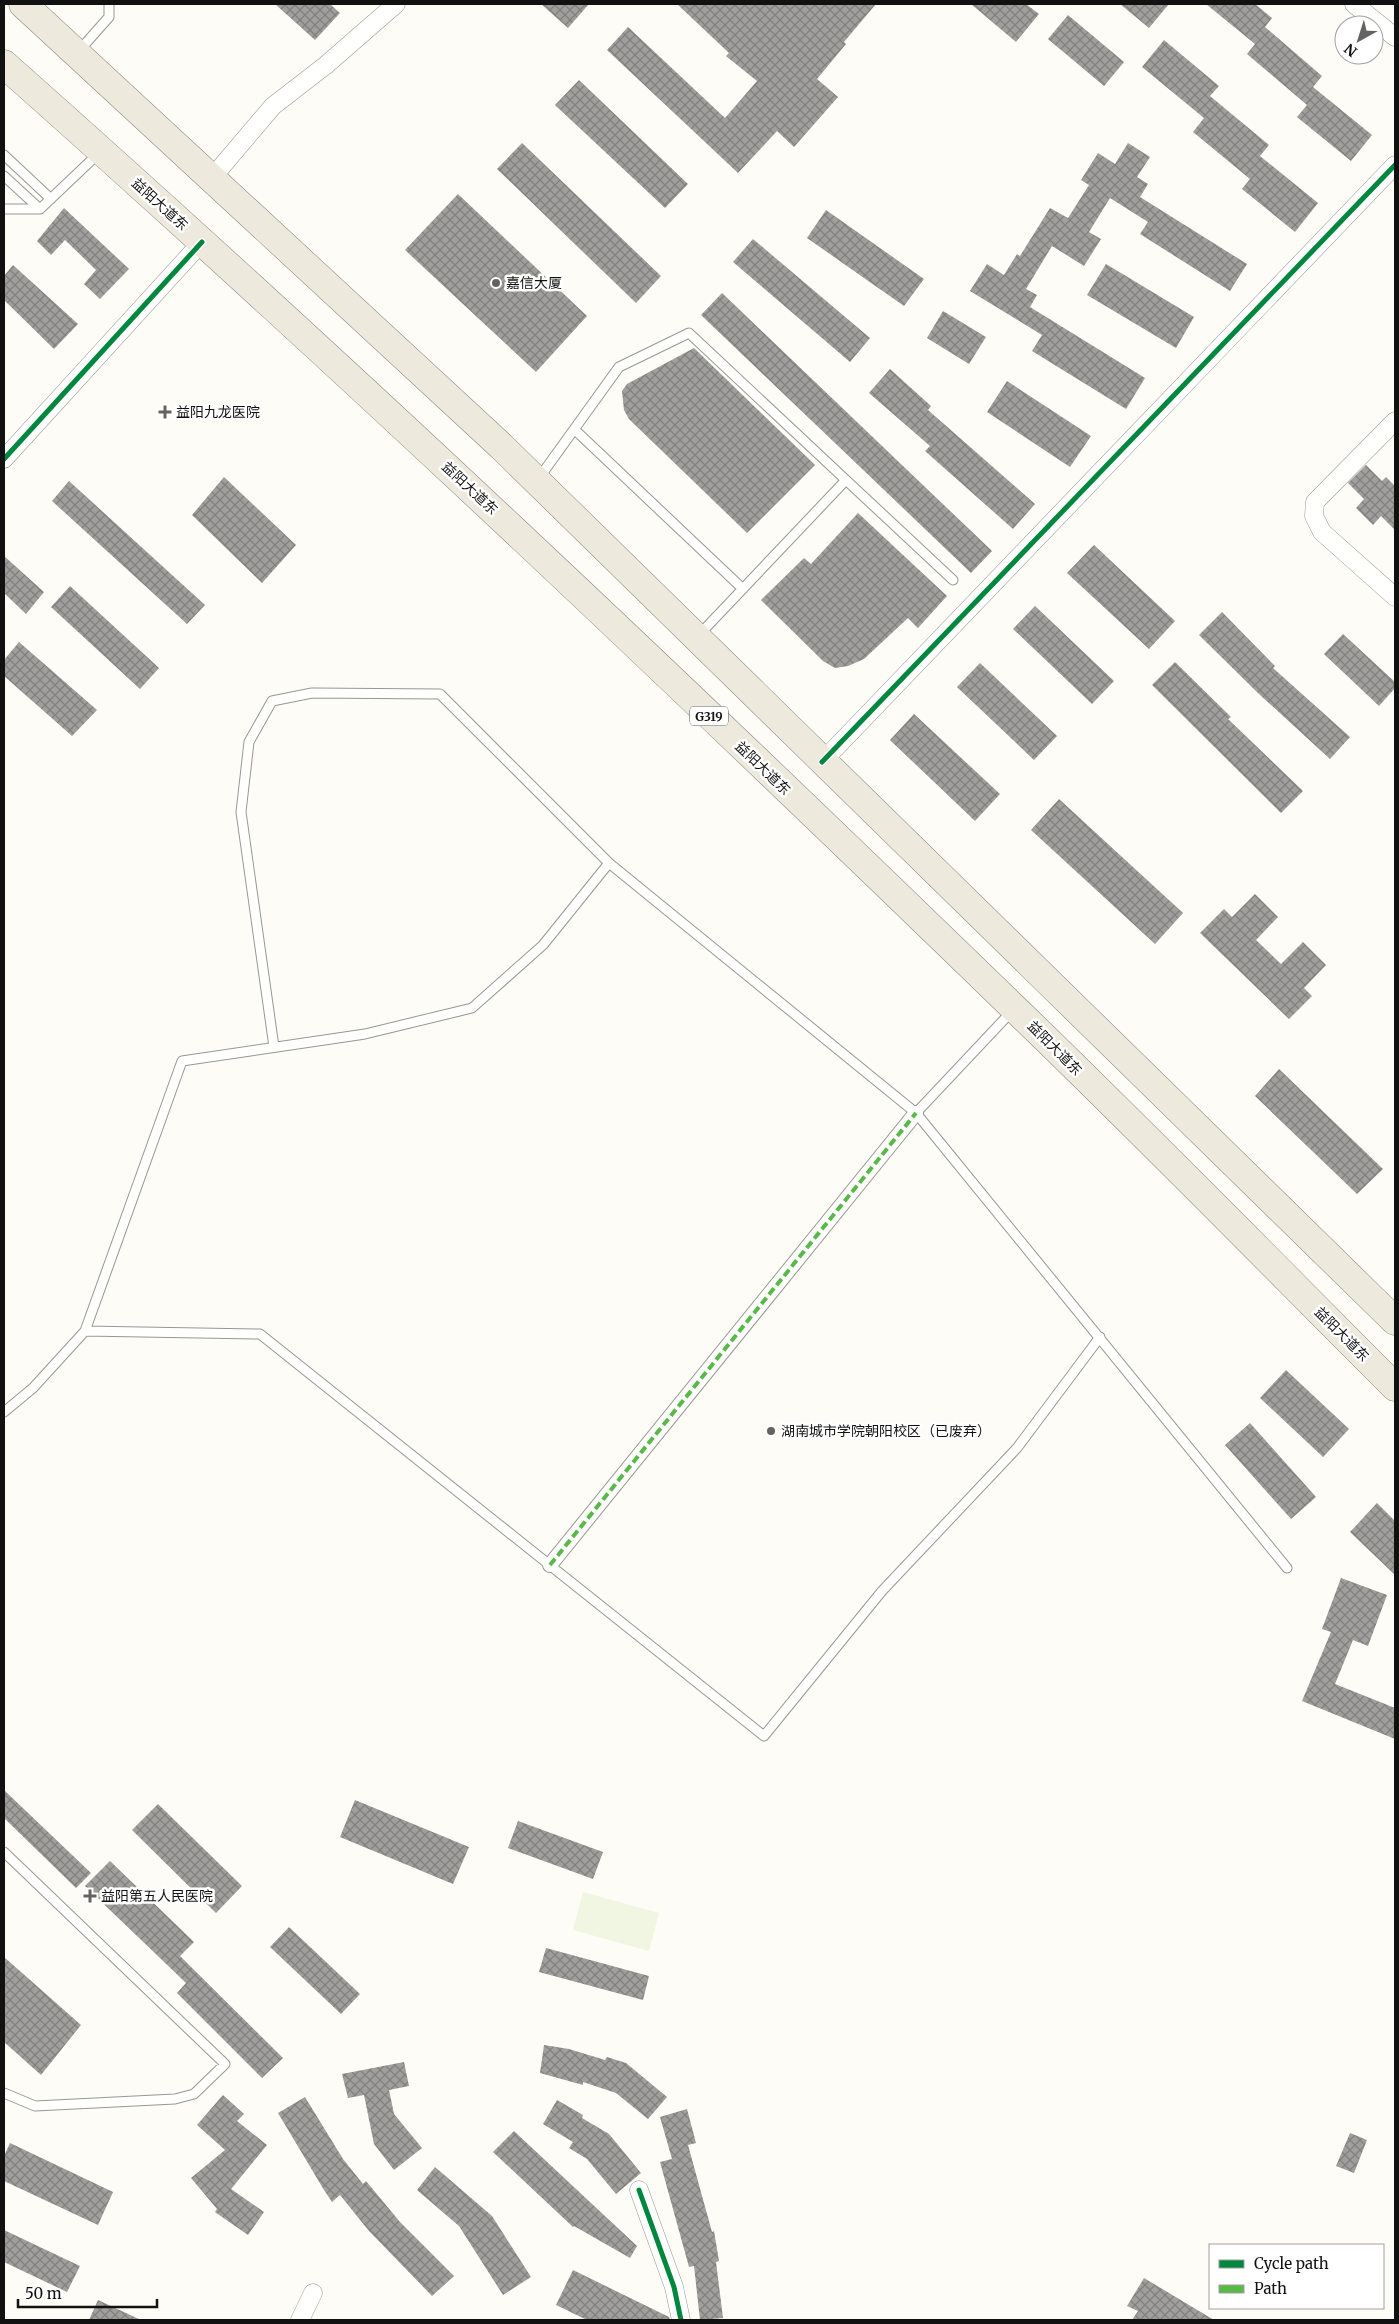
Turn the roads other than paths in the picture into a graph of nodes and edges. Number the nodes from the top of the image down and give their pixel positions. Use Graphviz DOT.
graph roads {
  1 [pos="23,4"];
  2 [pos="109,4"];
  3 [pos="396,4"];
  4 [pos="1354,4"];
  5 [pos="1395,37"];
  6 [pos="76,54"];
  7 [pos="4,64"];
  8 [pos="102,151"];
  9 [pos="4,156"];
  10 [pos="1395,165"];
  11 [pos="4,176"];
  12 [pos="211,179"];
  13 [pos="51,199"];
  14 [pos="4,208"];
  15 [pos="40,209"];
  16 [pos="202,242"];
  17 [pos="1395,421"];
  18 [pos="575,430"];
  19 [pos="4,459"];
  20 [pos="536,480"];
  21 [pos="846,480"];
  22 [pos="953,580"];
  23 [pos="743,589"];
  24 [pos="1395,597"];
  25 [pos="696,638"];
  26 [pos="822,762"];
  27 [pos="609,863"];
  28 [pos="1015,1008"];
  29 [pos="274,1047"];
  30 [pos="916,1113"];
  31 [pos="1395,1321"];
  32 [pos="85,1331"];
  33 [pos="1100,1337"];
  34 [pos="1395,1387"];
  35 [pos="4,1412"];
  36 [pos="550,1565"];
  37 [pos="1287,1568"];
  38 [pos="4,1852"];
  39 [pos="4,2094"];
  40 [pos="639,2190"];
  41 [pos="313,2293"];
  42 [pos="300,2320"];
  43 [pos="681,2320"];
  1 -- 6 [label="main road"];
  2 -- 6 [label="lane"];
  3 -- 12 [label="street"];
  4 -- 5 [label="street"];
  6 -- 12 [label="main road"];
  7 -- 8 [label="main road, 益阳大道东 / G319"];
  8 -- 13 [label="lane"];
  8 -- 16 [label="main road, 益阳大道东 / G319"];
  9 -- 13 [label="lane"];
  10 -- 26 [label="street"];
  11 -- 15 [label="lane"];
  12 -- 20 [label="main road"];
  13 -- 15 [label="lane"];
  14 -- 15 [label="lane"];
  16 -- 19 [label="street"];
  16 -- 28 [label="main road, 益阳大道东 / G319"];
  17 -- 24 [label="street"];
  18 -- 20 [label="lane"];
  18 -- 21 [label="lane"];
  18 -- 23 [label="lane"];
  20 -- 25 [label="main road"];
  21 -- 22 [label="lane"];
  21 -- 23 [label="lane"];
  23 -- 25 [label="lane"];
  25 -- 26 [label="main road"];
  26 -- 31 [label="main road"];
  27 -- 29 [label="lane"];
  27 -- 29 [label="lane"];
  27 -- 30 [label="lane"];
  28 -- 30 [label="lane"];
  28 -- 34 [label="main road, 益阳大道东 / G319"];
  29 -- 32 [label="lane"];
  30 -- 33 [label="lane"];
  30 -- 36 [label="street"];
  32 -- 35 [label="lane"];
  32 -- 36 [label="lane"];
  33 -- 36 [label="lane"];
  33 -- 37 [label="lane"];
  38 -- 39 [label="lane"];
  40 -- 43 [label="street"];
  41 -- 42 [label="street"];
}
